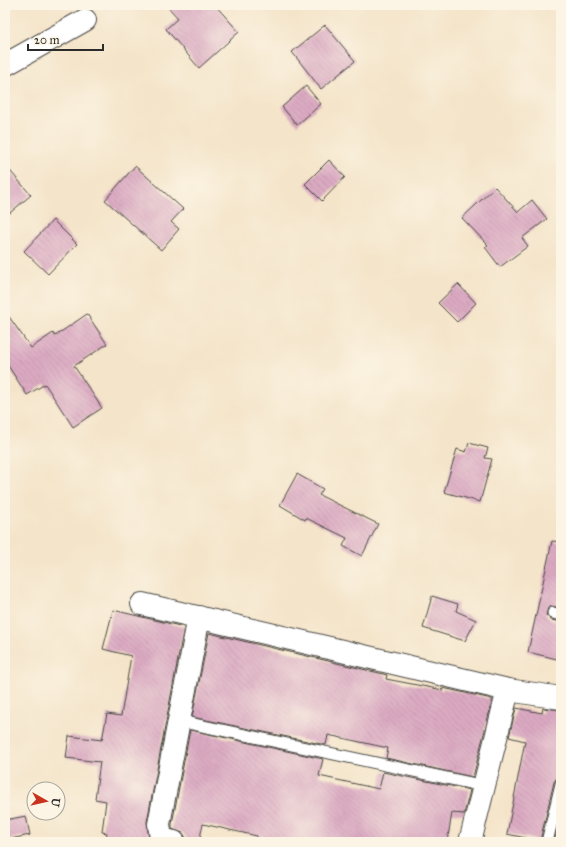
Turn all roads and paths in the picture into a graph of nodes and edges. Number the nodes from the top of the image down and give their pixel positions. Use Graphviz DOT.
graph roads {
  1 [pos="85,20"];
  2 [pos="5,65"];
  3 [pos="142,604"];
  4 [pos="199,617"];
  5 [pos="508,690"];
  6 [pos="561,698"];
  7 [pos="179,721"];
  8 [pos="561,784"];
  9 [pos="484,786"];
  10 [pos="174,842"];
  11 [pos="470,842"];
  12 [pos="548,842"];
  1 -- 2 [label="street"];
  3 -- 4 [label="street"];
  4 -- 5 [label="street"];
  4 -- 7 [label="street"];
  5 -- 6 [label="street"];
  5 -- 9 [label="street"];
  7 -- 9 [label="lane"];
  7 -- 10 [label="street"];
  8 -- 12 [label="lane"];
  9 -- 11 [label="street"];
}
